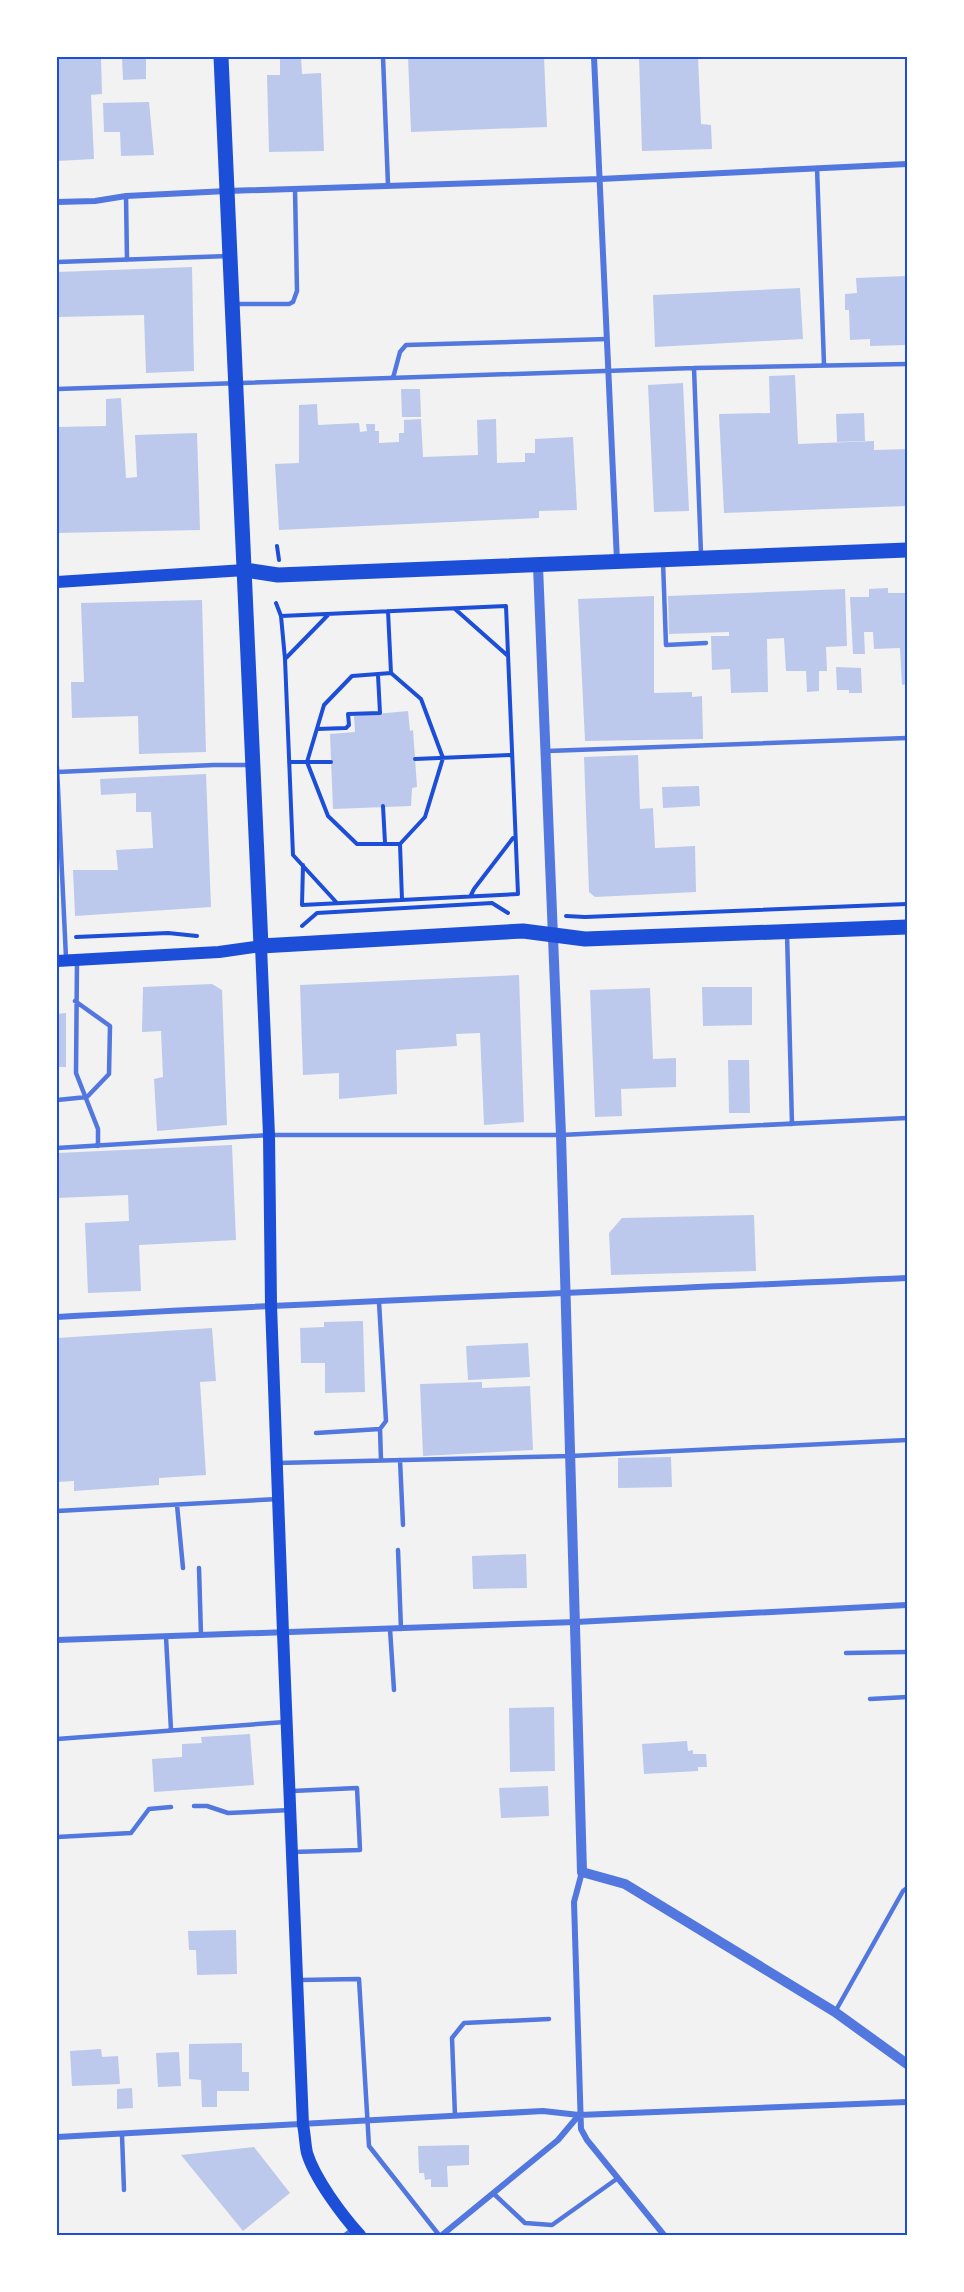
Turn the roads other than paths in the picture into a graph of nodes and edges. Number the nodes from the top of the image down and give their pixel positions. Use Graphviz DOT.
graph roads {
  1 [pos="221,57"];
  2 [pos="383,57"];
  3 [pos="594,57"];
  4 [pos="907,164"];
  5 [pos="817,168"];
  6 [pos="600,179"];
  7 [pos="388,185"];
  8 [pos="295,189"];
  9 [pos="226,191"];
  10 [pos="126,196"];
  11 [pos="57,202"];
  12 [pos="231,256"];
  13 [pos="127,260"];
  14 [pos="57,262"];
  15 [pos="233,304"];
  16 [pos="607,339"];
  17 [pos="824,364"];
  18 [pos="907,364"];
  19 [pos="694,368"];
  20 [pos="609,371"];
  21 [pos="393,378"];
  22 [pos="237,385"];
  23 [pos="57,389"];
  24 [pos="907,550"];
  25 [pos="701,559"];
  26 [pos="663,560"];
  27 [pos="617,561"];
  28 [pos="538,566"];
  29 [pos="245,570"];
  30 [pos="57,582"];
  31 [pos="706,643"];
  32 [pos="907,738"];
  33 [pos="546,751"];
  34 [pos="251,765"];
  35 [pos="57,767"];
  36 [pos="57,772"];
  37 [pos="907,927"];
  38 [pos="786,931"];
  39 [pos="554,934"];
  40 [pos="261,946"];
  41 [pos="67,961"];
  42 [pos="75,1001"];
  43 [pos="87,1097"];
  44 [pos="57,1100"];
  45 [pos="907,1118"];
  46 [pos="792,1124"];
  47 [pos="269,1135"];
  48 [pos="561,1135"];
  49 [pos="98,1146"];
  50 [pos="57,1148"];
  51 [pos="907,1278"];
  52 [pos="566,1293"];
  53 [pos="379,1302"];
  54 [pos="271,1305"];
  55 [pos="57,1317"];
  56 [pos="380,1429"];
  57 [pos="316,1432"];
  58 [pos="907,1440"];
  59 [pos="571,1456"];
  60 [pos="381,1460"];
  61 [pos="400,1460"];
  62 [pos="277,1463"];
  63 [pos="278,1499"];
  64 [pos="177,1505"];
  65 [pos="57,1511"];
  66 [pos="402,1525"];
  67 [pos="398,1550"];
  68 [pos="183,1568"];
  69 [pos="200,1568"];
  70 [pos="907,1605"];
  71 [pos="576,1622"];
  72 [pos="390,1629"];
  73 [pos="401,1629"];
  74 [pos="283,1633"];
  75 [pos="201,1635"];
  76 [pos="166,1637"];
  77 [pos="57,1640"];
  78 [pos="907,1652"];
  79 [pos="846,1653"];
  80 [pos="394,1690"];
  81 [pos="907,1697"];
  82 [pos="870,1699"];
  83 [pos="286,1722"];
  84 [pos="171,1731"];
  85 [pos="57,1739"];
  86 [pos="289,1791"];
  87 [pos="194,1806"];
  88 [pos="171,1807"];
  89 [pos="290,1809"];
  90 [pos="57,1837"];
  91 [pos="291,1852"];
  92 [pos="582,1872"];
  93 [pos="907,1888"];
  94 [pos="296,1980"];
  95 [pos="835,2012"];
  96 [pos="549,2019"];
  97 [pos="907,2064"];
  98 [pos="907,2102"];
  99 [pos="579,2115"];
  100 [pos="455,2116"];
  101 [pos="368,2120"];
  102 [pos="303,2125"];
  103 [pos="122,2135"];
  104 [pos="57,2137"];
  105 [pos="618,2178"];
  106 [pos="124,2190"];
  107 [pos="494,2194"];
  108 [pos="353,2233"];
  109 [pos="441,2235"];
  110 [pos="664,2235"];
  1 -- 9 [label="main road"];
  2 -- 7 [label="lane"];
  3 -- 6 [label="street"];
  4 -- 5 [label="street"];
  5 -- 6 [label="street"];
  5 -- 17 [label="lane"];
  6 -- 7 [label="street"];
  6 -- 16 [label="street"];
  7 -- 8 [label="street"];
  8 -- 9 [label="street"];
  8 -- 15 [label="lane"];
  9 -- 10 [label="street"];
  9 -- 12 [label="main road"];
  10 -- 11 [label="street"];
  10 -- 13 [label="lane"];
  12 -- 13 [label="lane"];
  12 -- 15 [label="main road"];
  13 -- 14 [label="lane"];
  15 -- 22 [label="main road"];
  16 -- 20 [label="street"];
  16 -- 21 [label="lane"];
  17 -- 18 [label="lane"];
  17 -- 19 [label="lane"];
  19 -- 20 [label="lane"];
  19 -- 25 [label="lane"];
  20 -- 21 [label="lane"];
  20 -- 27 [label="street"];
  21 -- 22 [label="lane"];
  22 -- 23 [label="lane"];
  22 -- 29 [label="main road"];
  24 -- 25 [label="main road"];
  25 -- 26 [label="main road"];
  26 -- 27 [label="main road"];
  26 -- 31 [label="lane"];
  27 -- 28 [label="main road"];
  28 -- 29 [label="main road"];
  28 -- 33 [label="street"];
  29 -- 30 [label="main road"];
  29 -- 34 [label="main road"];
  32 -- 33 [label="lane"];
  33 -- 39 [label="street"];
  34 -- 36 [label="lane"];
  34 -- 40 [label="main road"];
  35 -- 36 [label="lane"];
  36 -- 41 [label="lane"];
  37 -- 38 [label="main road"];
  38 -- 39 [label="main road"];
  38 -- 46 [label="lane"];
  39 -- 40 [label="main road"];
  39 -- 48 [label="street"];
  40 -- 41 [label="main road"];
  40 -- 47 [label="main road"];
  41 -- 42 [label="lane"];
  42 -- 43 [label="lane"];
  42 -- 43 [label="lane"];
  43 -- 44 [label="lane"];
  43 -- 49 [label="lane"];
  45 -- 46 [label="lane"];
  46 -- 48 [label="lane"];
  47 -- 48 [label="lane"];
  47 -- 49 [label="lane"];
  47 -- 54 [label="main road"];
  48 -- 52 [label="street"];
  49 -- 50 [label="lane"];
  51 -- 52 [label="street"];
  52 -- 53 [label="street"];
  52 -- 59 [label="street"];
  53 -- 54 [label="street"];
  53 -- 56 [label="lane"];
  54 -- 55 [label="street"];
  54 -- 62 [label="main road"];
  56 -- 57 [label="lane"];
  56 -- 60 [label="lane"];
  58 -- 59 [label="lane"];
  59 -- 61 [label="lane"];
  59 -- 71 [label="street"];
  60 -- 61 [label="lane"];
  60 -- 62 [label="lane"];
  61 -- 66 [label="lane"];
  62 -- 63 [label="main road"];
  63 -- 64 [label="lane"];
  63 -- 74 [label="main road"];
  64 -- 65 [label="lane"];
  64 -- 68 [label="lane"];
  67 -- 73 [label="lane"];
  69 -- 75 [label="lane"];
  70 -- 71 [label="street"];
  71 -- 73 [label="street"];
  71 -- 92 [label="street"];
  72 -- 73 [label="street"];
  72 -- 74 [label="street"];
  72 -- 80 [label="lane"];
  74 -- 75 [label="street"];
  74 -- 83 [label="main road"];
  75 -- 76 [label="street"];
  76 -- 77 [label="street"];
  76 -- 84 [label="lane"];
  78 -- 79 [label="lane"];
  81 -- 82 [label="lane"];
  83 -- 84 [label="lane"];
  83 -- 86 [label="main road"];
  84 -- 85 [label="lane"];
  86 -- 89 [label="main road"];
  86 -- 91 [label="lane"];
  87 -- 89 [label="lane"];
  88 -- 90 [label="lane"];
  89 -- 91 [label="main road"];
  91 -- 94 [label="main road"];
  92 -- 95 [label="street"];
  92 -- 99 [label="street"];
  93 -- 95 [label="lane"];
  94 -- 101 [label="lane"];
  94 -- 102 [label="main road"];
  95 -- 97 [label="street"];
  96 -- 100 [label="lane"];
  98 -- 99 [label="street"];
  99 -- 100 [label="street"];
  99 -- 105 [label="street"];
  99 -- 107 [label="street"];
  100 -- 101 [label="street"];
  101 -- 102 [label="street"];
  101 -- 109 [label="lane"];
  102 -- 103 [label="street"];
  102 -- 108 [label="main road"];
  103 -- 104 [label="street"];
  103 -- 106 [label="lane"];
  105 -- 107 [label="lane"];
  105 -- 110 [label="street"];
  107 -- 109 [label="street"];
}
